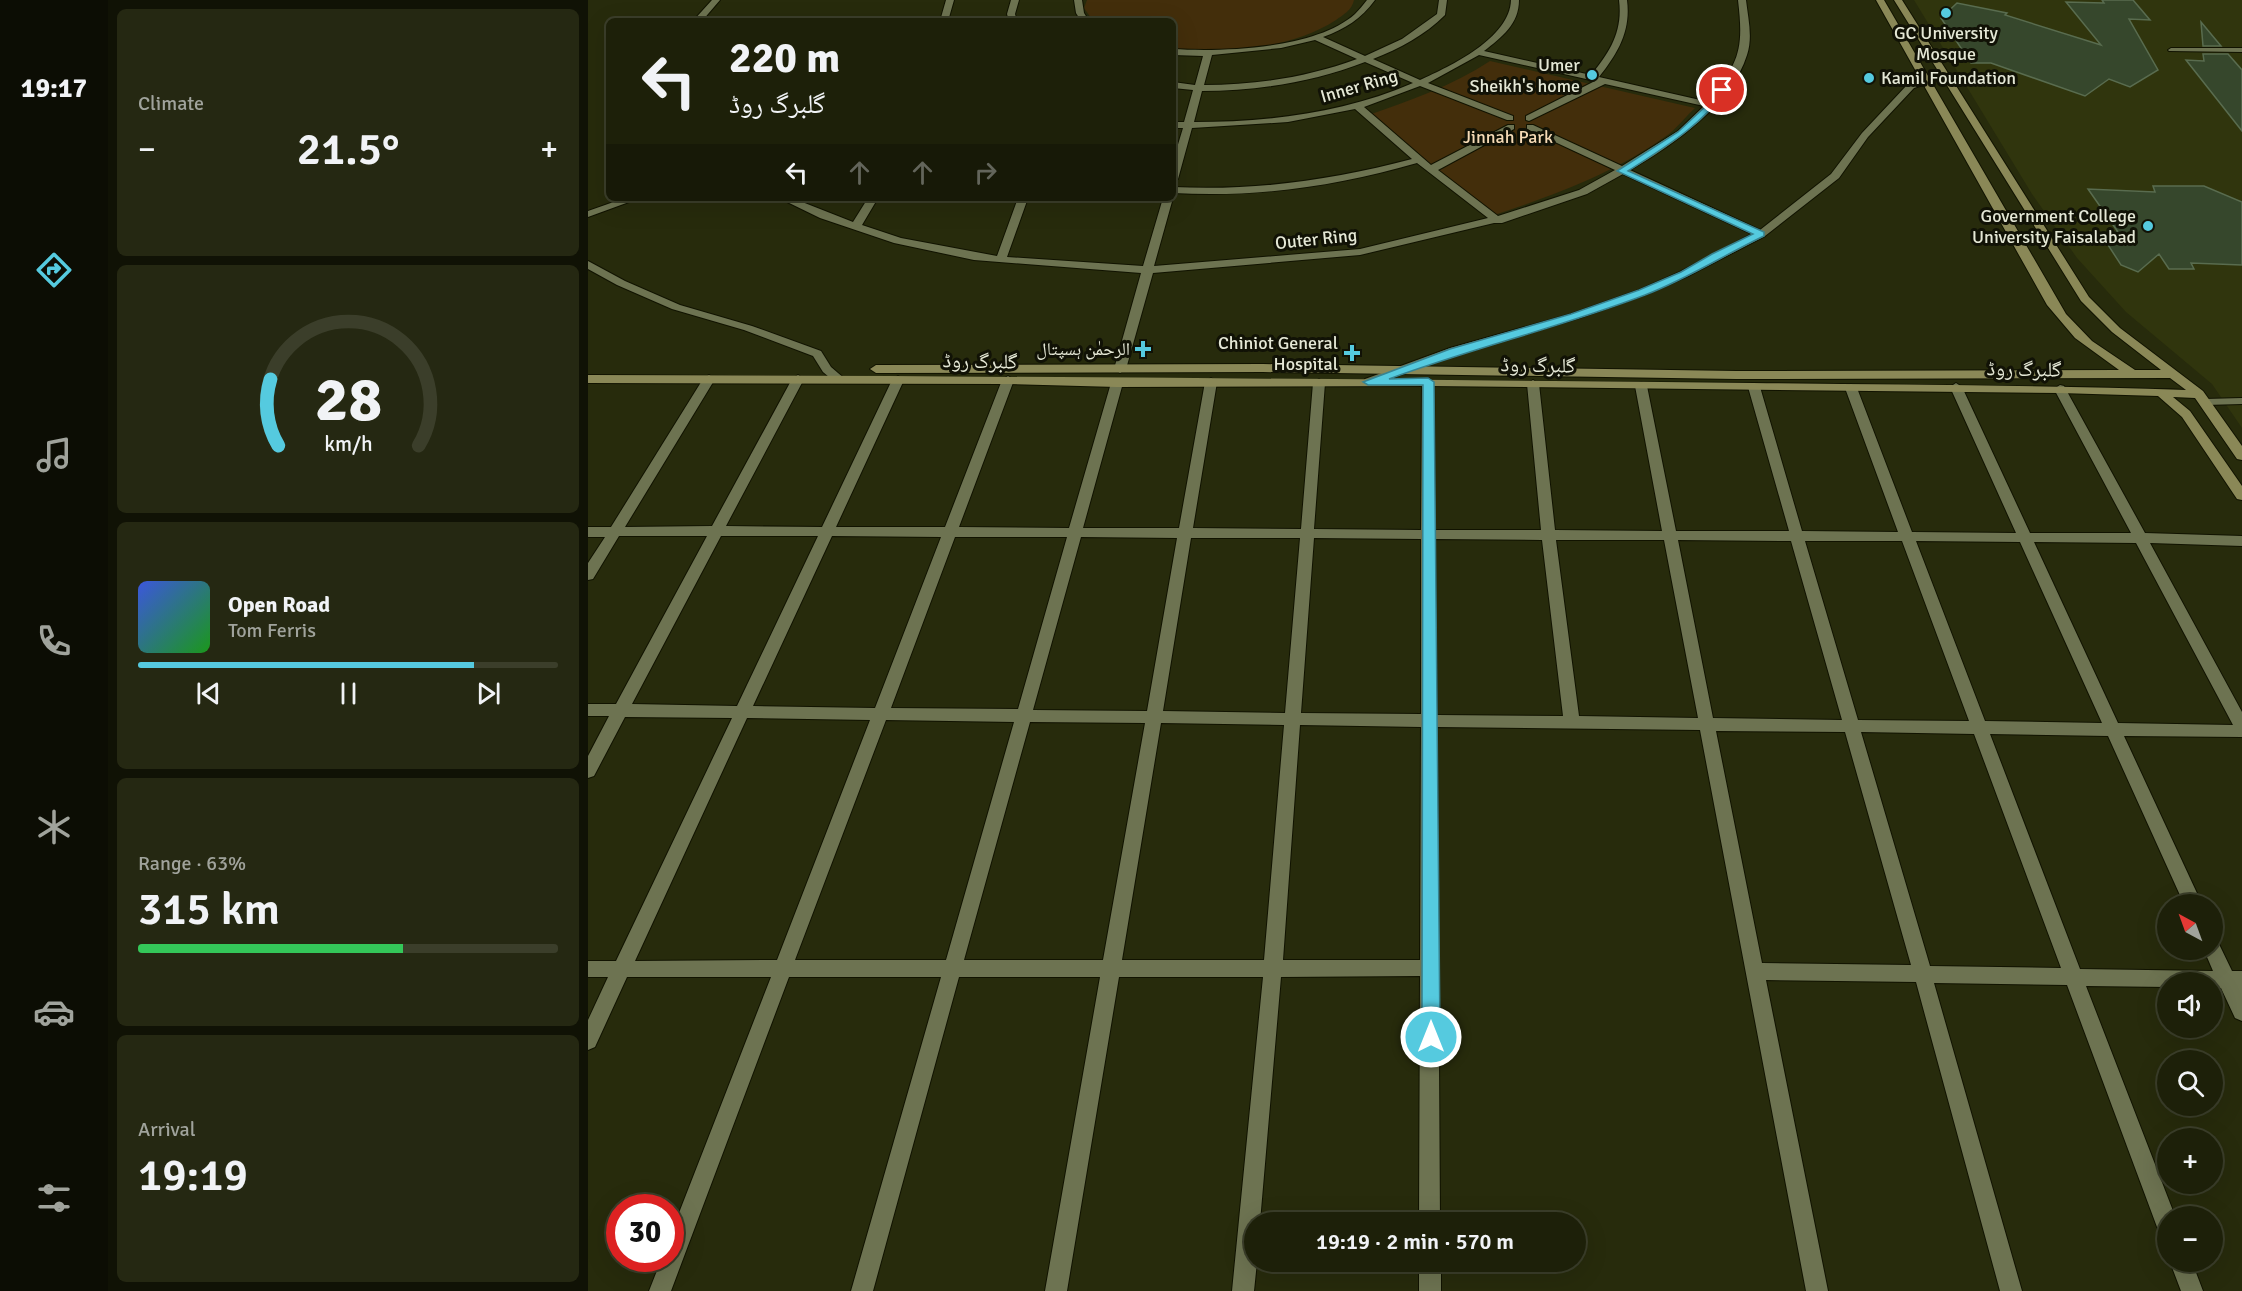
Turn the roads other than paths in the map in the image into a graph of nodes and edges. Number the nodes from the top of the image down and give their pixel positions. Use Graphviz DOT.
graph roads {
  1 [pos="716,0"];
  2 [pos="950,0"];
  3 [pos="1015,0"];
  4 [pos="1078,0"];
  5 [pos="1371,0"];
  6 [pos="1443,0"];
  7 [pos="1515,0"];
  8 [pos="1623,0"];
  9 [pos="1742,0"];
  10 [pos="1880,0"];
  11 [pos="1899,0"];
  12 [pos="701,18"];
  13 [pos="945,18"];
  14 [pos="1012,18"];
  15 [pos="1083,18"];
  16 [pos="1317,38"];
  17 [pos="2171,50"];
  18 [pos="2242,50"];
  19 [pos="1176,52"];
  20 [pos="1478,52"];
  21 [pos="1208,54"];
  22 [pos="1365,60"];
  23 [pos="1592,79"];
  24 [pos="1603,81"];
  25 [pos="1928,82"];
  26 [pos="1422,84"];
  27 [pos="1176,86"];
  28 [pos="1198,89"];
  29 [pos="1711,105"];
  30 [pos="1357,106"];
  31 [pos="1510,122"];
  32 [pos="1529,122"];
  33 [pos="1176,125"];
  34 [pos="1188,125"];
  35 [pos="1419,160"];
  36 [pos="1176,168"];
  37 [pos="1431,169"];
  38 [pos="1622,171"];
  39 [pos="1176,190"];
  40 [pos="625,201"];
  41 [pos="791,201"];
  42 [pos="871,201"];
  43 [pos="1022,201"];
  44 [pos="1167,201"];
  45 [pos="588,214"];
  46 [pos="1498,221"];
  47 [pos="856,226"];
  48 [pos="1761,234"];
  49 [pos="1001,260"];
  50 [pos="588,264"];
  51 [pos="1147,270"];
  52 [pos="588,369"];
  53 [pos="827,369"];
  54 [pos="1397,371"];
  55 [pos="2133,374"];
  56 [pos="2174,374"];
  57 [pos="1118,376"];
  58 [pos="588,379"];
  59 [pos="709,379"];
  60 [pos="798,379"];
  61 [pos="839,379"];
  62 [pos="898,380"];
  63 [pos="1008,380"];
  64 [pos="1211,382"];
  65 [pos="1368,382"];
  66 [pos="1428,382"];
  67 [pos="1319,383"];
  68 [pos="1533,384"];
  69 [pos="1641,386"];
  70 [pos="1754,387"];
  71 [pos="1956,387"];
  72 [pos="1851,388"];
  73 [pos="2060,389"];
  74 [pos="2161,392"];
  75 [pos="2202,398"];
  76 [pos="2242,401"];
  77 [pos="2242,456"];
  78 [pos="2242,496"];
  79 [pos="717,531"];
  80 [pos="827,531"];
  81 [pos="588,532"];
  82 [pos="950,532"];
  83 [pos="1074,532"];
  84 [pos="1185,532"];
  85 [pos="614,533"];
  86 [pos="1307,533"];
  87 [pos="1427,534"];
  88 [pos="1548,534"];
  89 [pos="1671,535"];
  90 [pos="1797,536"];
  91 [pos="1907,537"];
  92 [pos="2025,537"];
  93 [pos="2140,538"];
  94 [pos="2242,541"];
  95 [pos="588,575"];
  96 [pos="588,710"];
  97 [pos="621,710"];
  98 [pos="743,711"];
  99 [pos="880,714"];
  100 [pos="1023,715"];
  101 [pos="1154,717"];
  102 [pos="1293,719"];
  103 [pos="1429,720"];
  104 [pos="1572,722"];
  105 [pos="1708,724"];
  106 [pos="1851,726"];
  107 [pos="1979,727"];
  108 [pos="2113,729"];
  109 [pos="2242,729"];
  110 [pos="588,771"];
  111 [pos="2188,894"];
  112 [pos="2221,960"];
  113 [pos="1111,968"];
  114 [pos="1273,968"];
  115 [pos="1431,968"];
  116 [pos="588,969"];
  117 [pos="622,969"];
  118 [pos="783,969"];
  119 [pos="952,969"];
  120 [pos="1756,971"];
  121 [pos="1923,975"];
  122 [pos="2073,977"];
  123 [pos="2235,980"];
  124 [pos="2242,1012"];
  125 [pos="588,1041"];
  126 [pos="2160,1206"];
  127 [pos="1430,1212"];
  128 [pos="1430,1272"];
  129 [pos="2185,1272"];
  130 [pos="660,1291"];
  131 [pos="862,1291"];
  132 [pos="1056,1291"];
  133 [pos="1243,1291"];
  134 [pos="1430,1291"];
  135 [pos="1817,1291"];
  136 [pos="2011,1291"];
  137 [pos="2192,1291"];
  1 -- 12 [label="street"];
  2 -- 13 [label="street"];
  3 -- 14 [label="street"];
  4 -- 15 [label="street"];
  5 -- 16 [label="street"];
  6 -- 22 [label="street"];
  7 -- 20 [label="street, Inner Ring"];
  8 -- 23 [label="street"];
  9 -- 29 [label="street, Outer Ring"];
  10 -- 25 [label="main road"];
  11 -- 56 [label="main road"];
  16 -- 21 [label="street"];
  16 -- 22 [label="street"];
  17 -- 18 [label="lane"];
  19 -- 21 [label="street"];
  20 -- 23 [label="street"];
  20 -- 26 [label="street, Inner Ring"];
  21 -- 28 [label="street"];
  22 -- 26 [label="street"];
  22 -- 28 [label="street"];
  23 -- 24 [label="street"];
  24 -- 29 [label="street"];
  24 -- 32 [label="street"];
  25 -- 48 [label="street"];
  25 -- 55 [label="main road"];
  26 -- 30 [label="street, Inner Ring"];
  26 -- 31 [label="street"];
  27 -- 28 [label="street"];
  28 -- 34 [label="street"];
  29 -- 38 [label="street, Outer Ring"];
  30 -- 34 [label="street, Inner Ring"];
  30 -- 35 [label="street"];
  31 -- 32 [label="street"];
  31 -- 37 [label="street"];
  32 -- 38 [label="street"];
  33 -- 34 [label="street, Inner Ring"];
  34 -- 36 [label="street"];
  35 -- 37 [label="street"];
  35 -- 39 [label="street"];
  37 -- 46 [label="street"];
  38 -- 46 [label="street, Outer Ring"];
  38 -- 48 [label="street"];
  40 -- 45 [label="street"];
  41 -- 47 [label="street, Outer Ring"];
  42 -- 47 [label="street"];
  43 -- 49 [label="street"];
  44 -- 51 [label="street"];
  46 -- 51 [label="street, Outer Ring"];
  47 -- 49 [label="street, Outer Ring"];
  48 -- 54 [label="street"];
  49 -- 51 [label="street, Outer Ring"];
  50 -- 53 [label="street"];
  51 -- 57 [label="street"];
  52 -- 53 [label="main road, گلبرگ روڈ"];
  53 -- 57 [label="main road, گلبرگ روڈ"];
  53 -- 61 [label="street"];
  54 -- 55 [label="main road, گلبرگ روڈ"];
  54 -- 57 [label="main road, گلبرگ روڈ"];
  54 -- 65 [label="street"];
  55 -- 56 [label="main road, گلبرگ روڈ"];
  55 -- 74 [label="main road"];
  56 -- 75 [label="main road"];
  57 -- 63 [label="main road, گلبرگ روڈ"];
  57 -- 64 [label="main road, گلبرگ روڈ"];
  57 -- 83 [label="street"];
  58 -- 59 [label="main road, گلبرگ روڈ"];
  59 -- 60 [label="main road, گلبرگ روڈ"];
  59 -- 85 [label="street"];
  60 -- 61 [label="main road, گلبرگ روڈ"];
  60 -- 79 [label="street"];
  61 -- 62 [label="main road, گلبرگ روڈ"];
  62 -- 63 [label="main road, گلبرگ روڈ"];
  62 -- 80 [label="street"];
  63 -- 82 [label="street"];
  64 -- 67 [label="main road, گلبرگ روڈ"];
  64 -- 84 [label="street"];
  65 -- 66 [label="main road, گلبرگ روڈ"];
  65 -- 67 [label="main road, گلبرگ روڈ"];
  66 -- 68 [label="main road, گلبرگ روڈ"];
  66 -- 87 [label="street"];
  67 -- 86 [label="street"];
  68 -- 69 [label="main road, گلبرگ روڈ"];
  68 -- 88 [label="street"];
  69 -- 70 [label="main road, گلبرگ روڈ"];
  69 -- 89 [label="street"];
  70 -- 72 [label="main road, گلبرگ روڈ"];
  70 -- 90 [label="street"];
  71 -- 72 [label="main road, گلبرگ روڈ"];
  71 -- 73 [label="main road, گلبرگ روڈ"];
  71 -- 92 [label="street"];
  72 -- 91 [label="street"];
  73 -- 74 [label="main road, گلبرگ روڈ"];
  73 -- 93 [label="street"];
  74 -- 75 [label="main road, گلبرگ روڈ"];
  74 -- 78 [label="main road"];
  75 -- 76 [label="lane"];
  75 -- 77 [label="main road"];
  79 -- 80 [label="street"];
  79 -- 85 [label="street"];
  79 -- 97 [label="street"];
  80 -- 82 [label="street"];
  80 -- 98 [label="street"];
  81 -- 85 [label="street"];
  82 -- 83 [label="street"];
  82 -- 99 [label="street"];
  83 -- 84 [label="street"];
  83 -- 100 [label="street"];
  84 -- 86 [label="street"];
  84 -- 101 [label="street"];
  85 -- 95 [label="street"];
  86 -- 87 [label="street"];
  86 -- 102 [label="street"];
  87 -- 88 [label="street"];
  87 -- 103 [label="street"];
  88 -- 89 [label="street"];
  88 -- 104 [label="street"];
  89 -- 90 [label="street"];
  89 -- 105 [label="street"];
  90 -- 91 [label="street"];
  90 -- 106 [label="street"];
  91 -- 92 [label="street"];
  91 -- 107 [label="street"];
  92 -- 93 [label="street"];
  92 -- 108 [label="street"];
  93 -- 94 [label="street"];
  93 -- 109 [label="street"];
  96 -- 97 [label="street"];
  97 -- 98 [label="street"];
  97 -- 110 [label="street"];
  98 -- 99 [label="street"];
  98 -- 117 [label="street"];
  99 -- 100 [label="street"];
  99 -- 118 [label="street"];
  100 -- 101 [label="street"];
  100 -- 119 [label="street"];
  101 -- 102 [label="street"];
  101 -- 113 [label="street"];
  102 -- 103 [label="street"];
  102 -- 114 [label="street"];
  103 -- 104 [label="street"];
  103 -- 115 [label="street"];
  104 -- 105 [label="street"];
  105 -- 106 [label="street"];
  105 -- 120 [label="street"];
  106 -- 107 [label="street"];
  106 -- 121 [label="street"];
  107 -- 108 [label="street"];
  107 -- 122 [label="street"];
  108 -- 109 [label="street"];
  108 -- 111 [label="street"];
  112 -- 123 [label="street"];
  113 -- 114 [label="street"];
  113 -- 119 [label="street"];
  113 -- 132 [label="street"];
  114 -- 115 [label="street"];
  114 -- 133 [label="street"];
  115 -- 127 [label="street"];
  116 -- 117 [label="street"];
  117 -- 118 [label="street"];
  117 -- 125 [label="street"];
  118 -- 119 [label="street"];
  118 -- 130 [label="street"];
  119 -- 131 [label="street"];
  120 -- 121 [label="street"];
  120 -- 135 [label="street"];
  121 -- 122 [label="street"];
  121 -- 136 [label="street"];
  122 -- 123 [label="street"];
  122 -- 126 [label="street"];
  123 -- 124 [label="street"];
  128 -- 134 [label="street"];
  129 -- 137 [label="street"];
}
